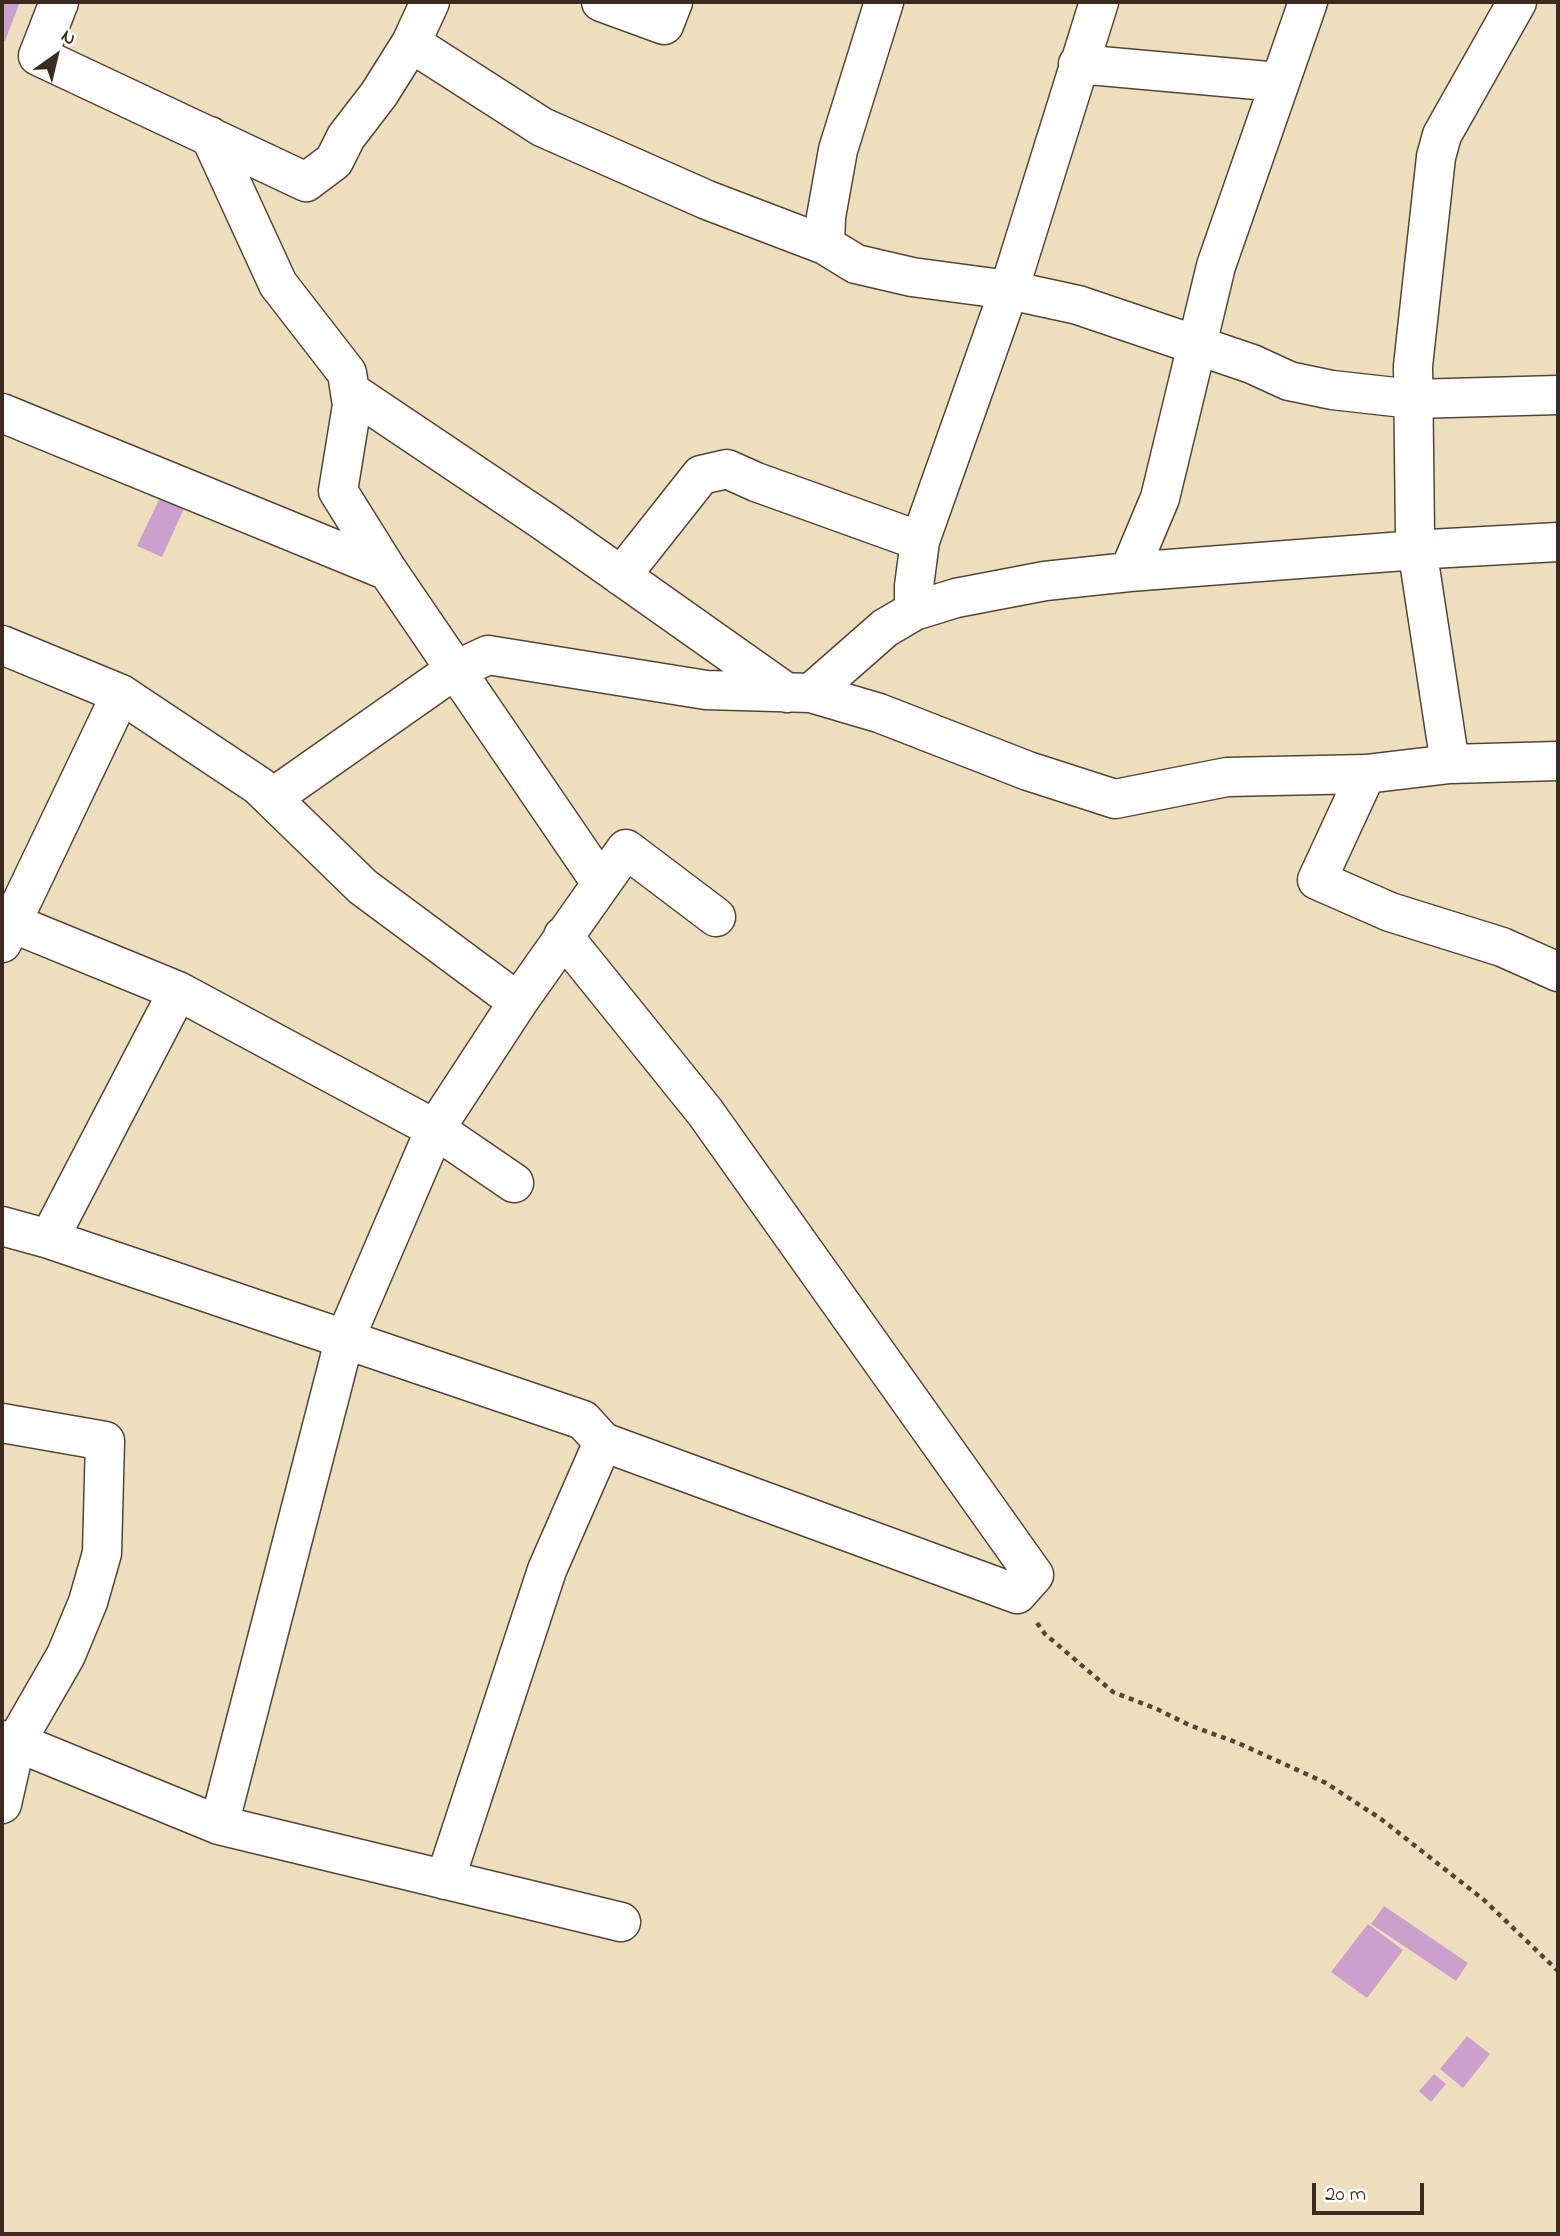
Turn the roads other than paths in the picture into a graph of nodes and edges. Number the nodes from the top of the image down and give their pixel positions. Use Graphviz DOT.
graph roads {
  1 [pos="59,2"];
  2 [pos="429,2"];
  3 [pos="601,2"];
  4 [pos="673,2"];
  5 [pos="884,2"];
  6 [pos="1099,2"];
  7 [pos="1308,2"];
  8 [pos="1517,2"];
  9 [pos="411,43"];
  10 [pos="1078,64"];
  11 [pos="1279,82"];
  12 [pos="210,136"];
  13 [pos="825,245"];
  14 [pos="1009,290"];
  15 [pos="1196,347"];
  16 [pos="349,391"];
  17 [pos="1558,395"];
  18 [pos="1413,399"];
  19 [pos="2,413"];
  20 [pos="920,541"];
  21 [pos="1558,542"];
  22 [pos="1417,550"];
  23 [pos="388,571"];
  24 [pos="1129,572"];
  25 [pos="621,576"];
  26 [pos="914,611"];
  27 [pos="2,645"];
  28 [pos="456,670"];
  29 [pos="799,693"];
  30 [pos="121,694"];
  31 [pos="1558,761"];
  32 [pos="1450,764"];
  33 [pos="1366,774"];
  34 [pos="272,798"];
  35 [pos="601,883"];
  36 [pos="716,917"];
  37 [pos="5,928"];
  38 [pos="563,936"];
  39 [pos="1558,972"];
  40 [pos="178,991"];
  41 [pos="517,1002"];
  42 [pos="435,1129"];
  43 [pos="514,1183"];
  44 [pos="2,1226"];
  45 [pos="49,1239"];
  46 [pos="344,1340"];
  47 [pos="2,1423"];
  48 [pos="603,1442"];
  49 [pos="9,1741"];
  50 [pos="2,1804"];
  51 [pos="219,1825"];
  52 [pos="445,1880"];
  53 [pos="621,1922"];
  1 -- 12 [label="street"];
  2 -- 9 [label="street"];
  3 -- 4 [label="street"];
  5 -- 13 [label="street"];
  6 -- 10 [label="street"];
  7 -- 11 [label="street"];
  8 -- 18 [label="street"];
  9 -- 12 [label="street"];
  9 -- 13 [label="street"];
  10 -- 11 [label="street"];
  10 -- 14 [label="street"];
  11 -- 15 [label="street"];
  12 -- 16 [label="street"];
  13 -- 14 [label="street"];
  14 -- 15 [label="street"];
  14 -- 20 [label="street"];
  15 -- 18 [label="street"];
  15 -- 24 [label="street"];
  16 -- 23 [label="street"];
  16 -- 25 [label="street"];
  17 -- 18 [label="street"];
  18 -- 22 [label="street"];
  19 -- 23 [label="street"];
  20 -- 25 [label="street"];
  20 -- 26 [label="street"];
  21 -- 22 [label="street"];
  22 -- 24 [label="street"];
  22 -- 32 [label="street"];
  23 -- 28 [label="street"];
  24 -- 26 [label="street"];
  25 -- 29 [label="street"];
  26 -- 29 [label="street"];
  27 -- 30 [label="street"];
  28 -- 29 [label="street"];
  28 -- 34 [label="street"];
  28 -- 35 [label="street"];
  29 -- 33 [label="street"];
  30 -- 34 [label="street"];
  30 -- 37 [label="street"];
  31 -- 32 [label="street"];
  32 -- 33 [label="street"];
  33 -- 39 [label="street"];
  34 -- 41 [label="street"];
  35 -- 36 [label="street"];
  35 -- 38 [label="street"];
  37 -- 40 [label="street"];
  38 -- 41 [label="street"];
  38 -- 48 [label="street"];
  40 -- 42 [label="street"];
  40 -- 45 [label="street"];
  41 -- 42 [label="street"];
  42 -- 43 [label="street"];
  42 -- 46 [label="street"];
  44 -- 45 [label="street"];
  45 -- 46 [label="street"];
  46 -- 48 [label="street"];
  46 -- 51 [label="street"];
  47 -- 49 [label="street"];
  48 -- 52 [label="street"];
  49 -- 50 [label="street"];
  49 -- 51 [label="street"];
  51 -- 52 [label="street"];
  52 -- 53 [label="street"];
}
